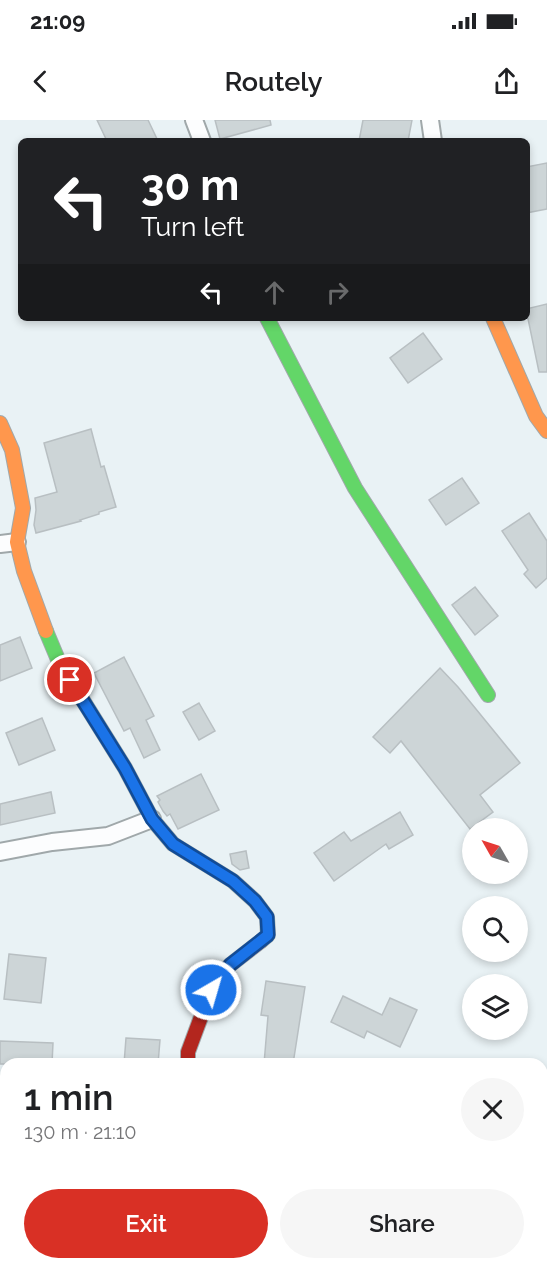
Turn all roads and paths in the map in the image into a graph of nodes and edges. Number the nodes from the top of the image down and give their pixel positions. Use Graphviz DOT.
graph roads {
  1 [pos="195,120"];
  2 [pos="430,120"];
  3 [pos="201,138"];
  4 [pos="433,138"];
  5 [pos="269,321"];
  6 [pos="494,321"];
  7 [pos="0,423"];
  8 [pos="547,431"];
  9 [pos="17,542"];
  10 [pos="0,544"];
  11 [pos="488,695"];
  12 [pos="152,819"];
  13 [pos="0,852"];
  14 [pos="188,1058"];
  1 -- 3 [label="street"];
  2 -- 4 [label="street"];
  5 -- 11 [label="street"];
  6 -- 8 [label="street"];
  7 -- 9 [label="street"];
  9 -- 10 [label="street"];
  9 -- 12 [label="street"];
  12 -- 13 [label="street"];
  12 -- 14 [label="street"];
}
